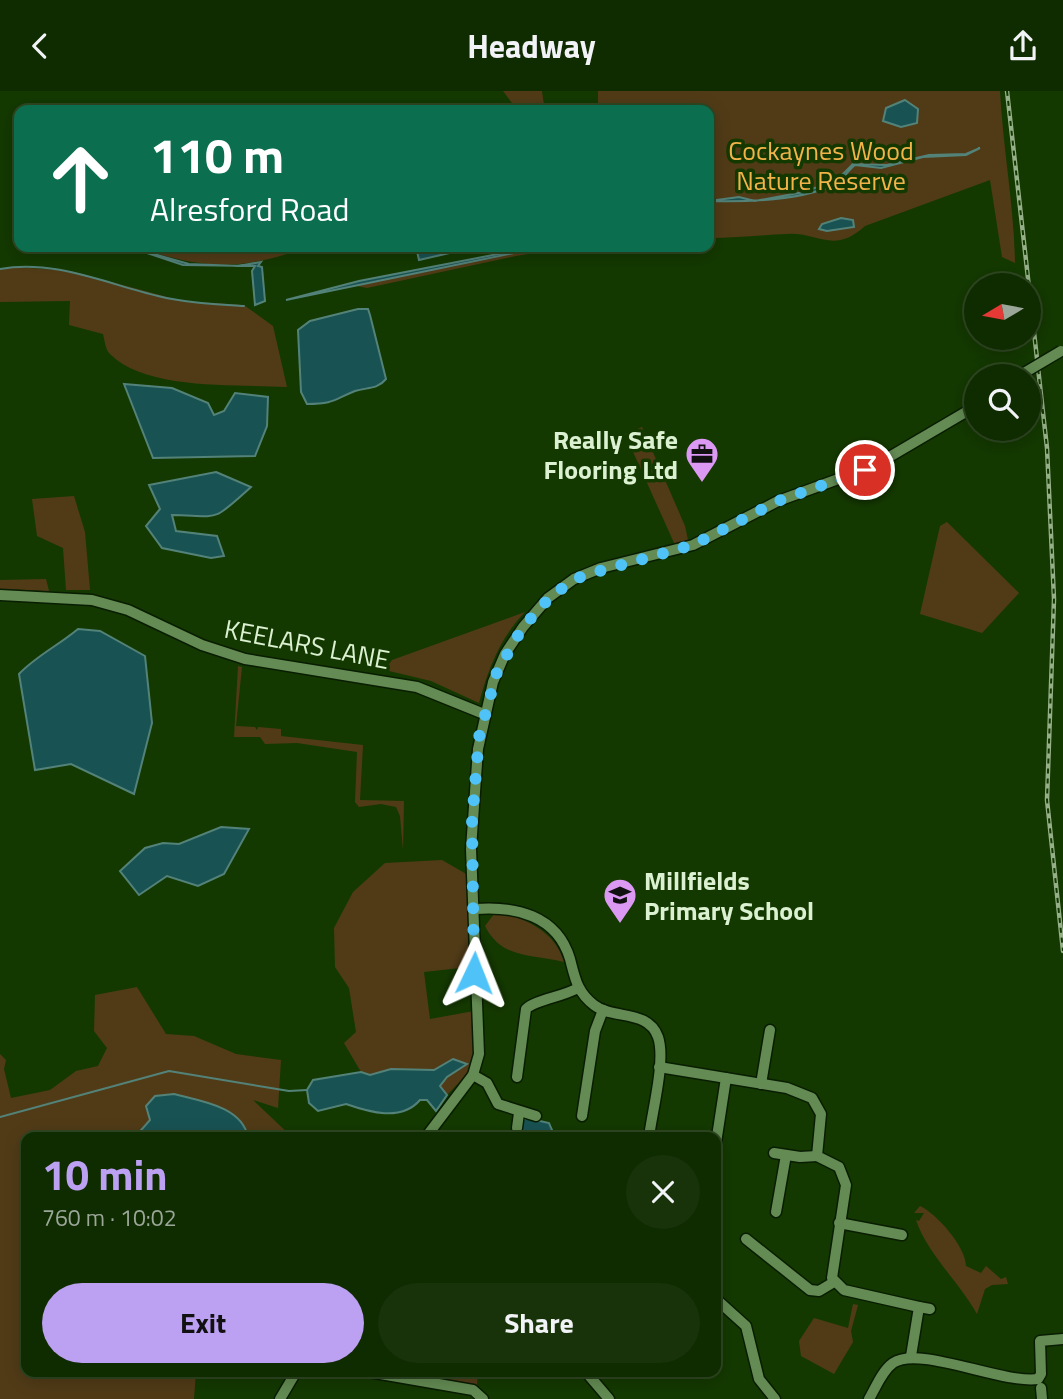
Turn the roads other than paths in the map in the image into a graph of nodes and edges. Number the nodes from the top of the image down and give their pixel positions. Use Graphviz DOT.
graph roads {
  1 [pos="1062,350"];
  2 [pos="1039,364"];
  3 [pos="964,413"];
  4 [pos="0,595"];
  5 [pos="484,714"];
  6 [pos="475,909"];
  7 [pos="578,988"];
  8 [pos="603,1010"];
  9 [pos="767,1034"];
  10 [pos="659,1067"];
  11 [pos="521,1073"];
  12 [pos="474,1075"];
  13 [pos="726,1078"];
  14 [pos="761,1084"];
  15 [pos="519,1113"];
  16 [pos="580,1113"];
  17 [pos="536,1116"];
  18 [pos="517,1128"];
  19 [pos="430,1132"];
  20 [pos="650,1132"];
  21 [pos="719,1132"];
  22 [pos="774,1153"];
  23 [pos="786,1155"];
  24 [pos="817,1156"];
  25 [pos="776,1212"];
  26 [pos="839,1223"];
  27 [pos="898,1236"];
  28 [pos="746,1239"];
  29 [pos="834,1282"];
  30 [pos="721,1305"];
  31 [pos="1063,1339"];
  32 [pos="911,1356"];
  33 [pos="293,1377"];
  34 [pos="398,1377"];
  35 [pos="590,1377"];
  36 [pos="1040,1389"];
  37 [pos="280,1399"];
  38 [pos="483,1399"];
  39 [pos="609,1399"];
  40 [pos="775,1399"];
  41 [pos="869,1399"];
  1 -- 2 [label="street, bridge"];
  3 -- 5 [label="street"];
  4 -- 5 [label="street, KEELARS LANE"];
  5 -- 6 [label="street"];
  6 -- 7 [label="street"];
  6 -- 12 [label="street"];
  7 -- 8 [label="street"];
  7 -- 11 [label="street"];
  8 -- 10 [label="street"];
  8 -- 16 [label="street"];
  9 -- 14 [label="street"];
  10 -- 13 [label="street"];
  10 -- 20 [label="street"];
  12 -- 15 [label="street"];
  12 -- 19 [label="street"];
  13 -- 14 [label="street"];
  13 -- 21 [label="street"];
  14 -- 24 [label="street"];
  15 -- 17 [label="street"];
  15 -- 18 [label="street"];
  22 -- 23 [label="street"];
  23 -- 24 [label="street"];
  23 -- 25 [label="street"];
  24 -- 26 [label="street"];
  26 -- 27 [label="street"];
  26 -- 29 [label="street"];
  28 -- 29 [label="street"];
  29 -- 32 [label="street"];
  30 -- 40 [label="street"];
  31 -- 36 [label="street"];
  32 -- 36 [label="street"];
  32 -- 41 [label="street"];
  33 -- 37 [label="street"];
  34 -- 38 [label="street"];
  35 -- 39 [label="street"];
}
